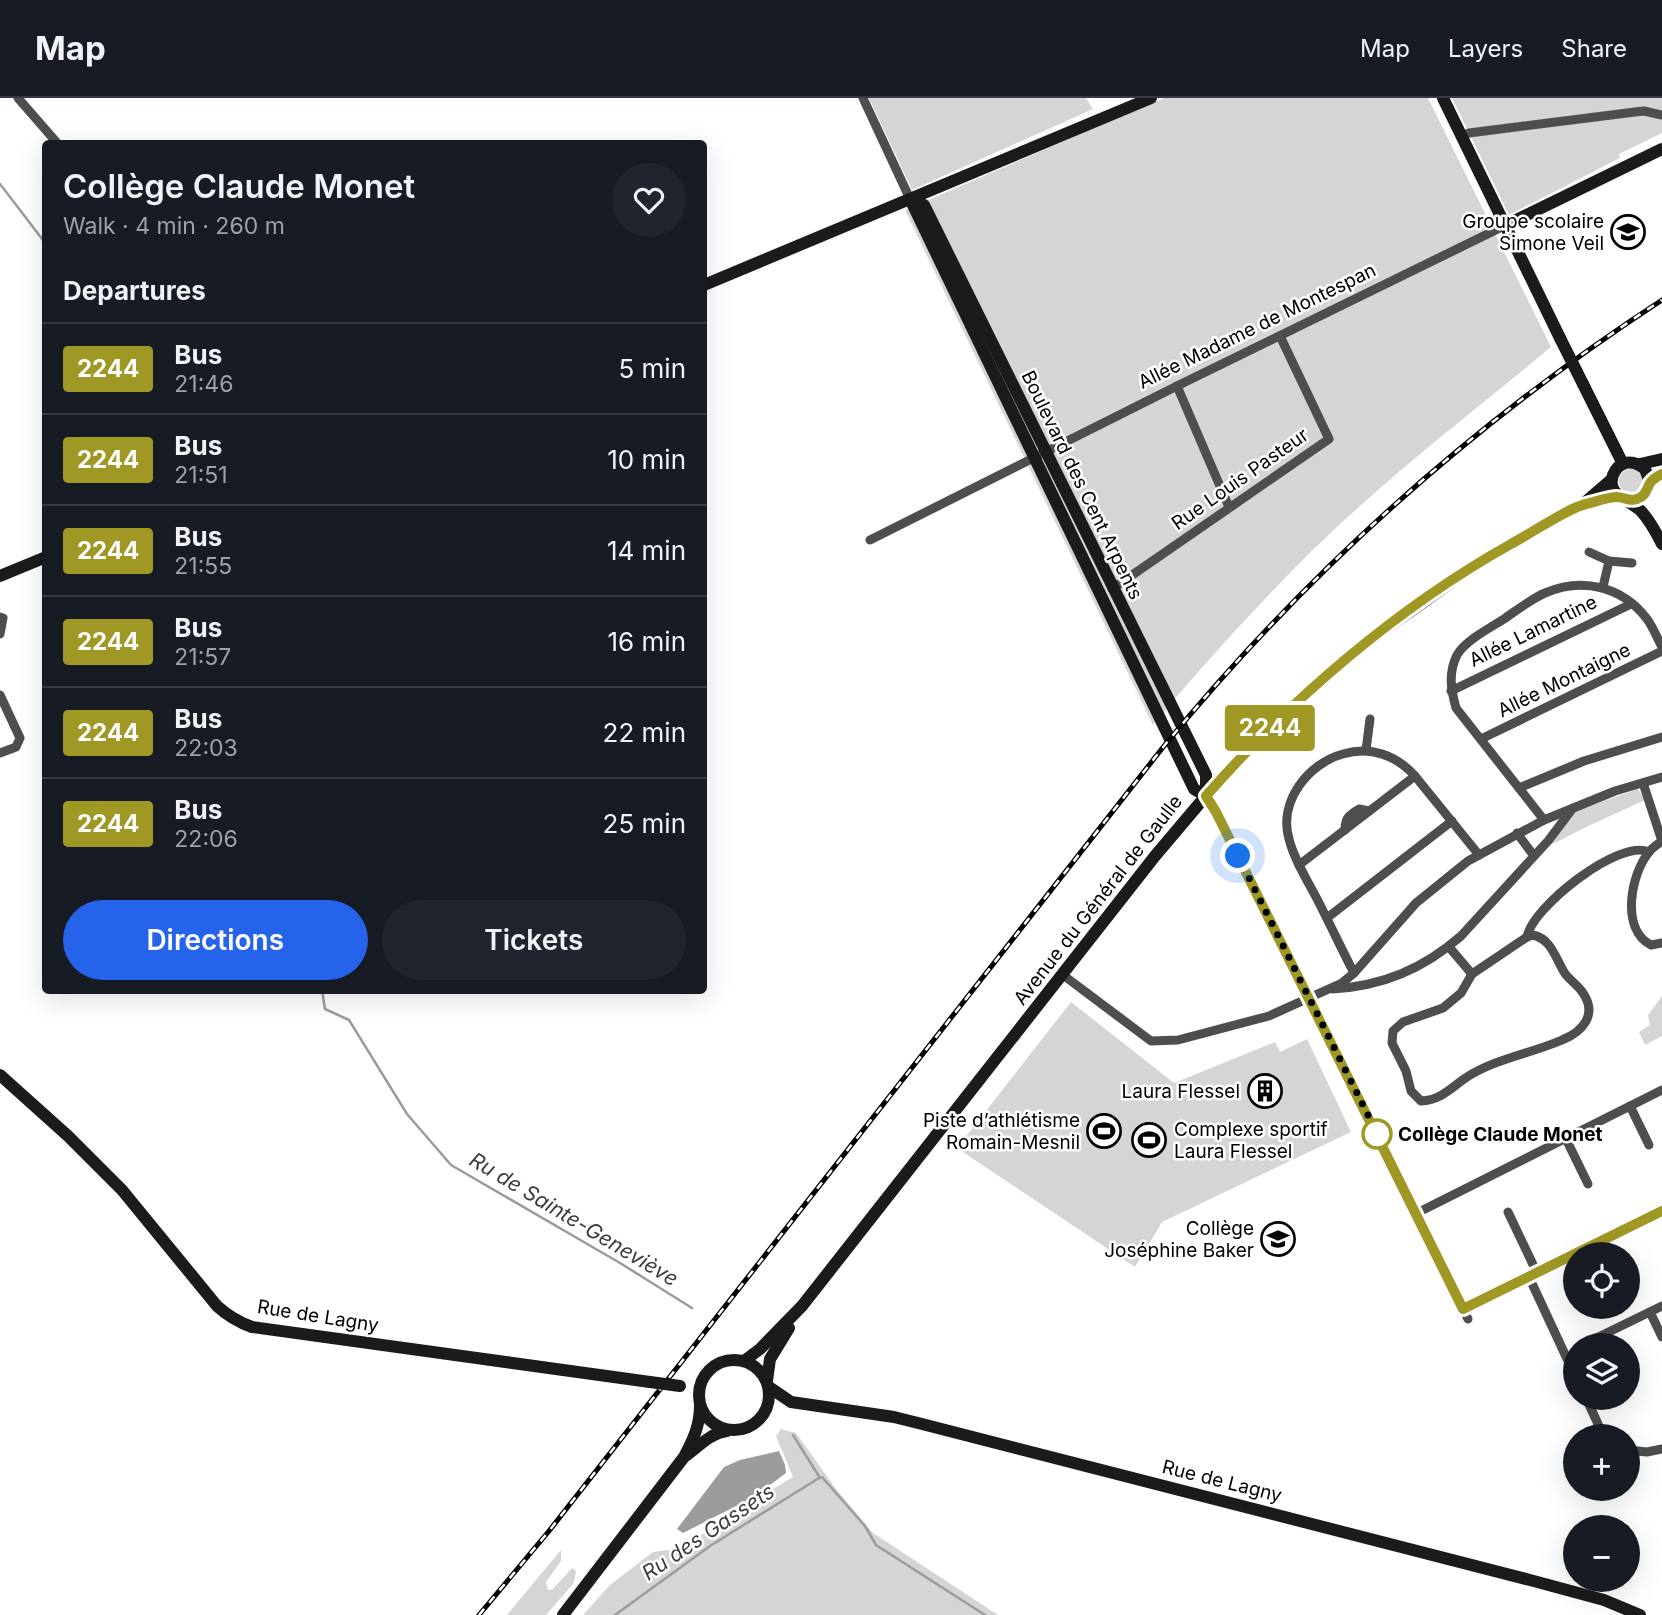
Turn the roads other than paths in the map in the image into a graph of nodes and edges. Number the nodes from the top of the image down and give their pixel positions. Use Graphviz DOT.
graph roads {
  1 [pos="18,98"];
  2 [pos="863,98"];
  3 [pos="1151,98"];
  4 [pos="1443,98"];
  5 [pos="1662,114"];
  6 [pos="1462,136"];
  7 [pos="55,140"];
  8 [pos="1662,149"];
  9 [pos="910,199"];
  10 [pos="1506,225"];
  11 [pos="707,284"];
  12 [pos="1280,336"];
  13 [pos="1177,386"];
  14 [pos="1040,456"];
  15 [pos="1662,459"];
  16 [pos="1623,464"];
  17 [pos="1640,464"];
  18 [pos="1662,474"];
  19 [pos="1612,479"];
  20 [pos="1649,486"];
  21 [pos="1624,498"];
  22 [pos="1583,504"];
  23 [pos="1229,507"];
  24 [pos="1653,525"];
  25 [pos="870,540"];
  26 [pos="1662,544"];
  27 [pos="1589,552"];
  28 [pos="42,559"];
  29 [pos="1609,561"];
  30 [pos="1632,563"];
  31 [pos="0,576"];
  32 [pos="1604,587"];
  33 [pos="1112,589"];
  34 [pos="1631,604"];
  35 [pos="0,617"];
  36 [pos="0,634"];
  37 [pos="1662,649"];
  38 [pos="1451,691"];
  39 [pos="0,695"];
  40 [pos="1370,719"];
  41 [pos="1662,737"];
  42 [pos="1481,739"];
  43 [pos="1366,750"];
  44 [pos="0,753"];
  45 [pos="1415,776"];
  46 [pos="1662,778"];
  47 [pos="1643,783"];
  48 [pos="1519,788"];
  49 [pos="1206,796"];
  50 [pos="1573,808"];
  51 [pos="1544,820"];
  52 [pos="1452,821"];
  53 [pos="1517,833"];
  54 [pos="1662,841"];
  55 [pos="1649,852"];
  56 [pos="1479,855"];
  57 [pos="1534,856"];
  58 [pos="1299,865"];
  59 [pos="1327,918"];
  60 [pos="1527,937"];
  61 [pos="1662,943"];
  62 [pos="1449,947"];
  63 [pos="1361,965"];
  64 [pos="1354,973"];
  65 [pos="1472,974"];
  66 [pos="1063,975"];
  67 [pos="1371,985"];
  68 [pos="1331,990"];
  69 [pos="1309,999"];
  70 [pos="0,1075"];
  71 [pos="1662,1090"];
  72 [pos="1630,1106"];
  73 [pos="1566,1139"];
  74 [pos="1650,1145"];
  75 [pos="1588,1184"];
  76 [pos="1662,1211"];
  77 [pos="1417,1213"];
  78 [pos="1507,1213"];
  79 [pos="1533,1275"];
  80 [pos="1662,1306"];
  81 [pos="802,1307"];
  82 [pos="1650,1312"];
  83 [pos="1465,1314"];
  84 [pos="1607,1333"];
  85 [pos="1662,1337"];
  86 [pos="1563,1350"];
  87 [pos="744,1361"];
  88 [pos="703,1378"];
  89 [pos="768,1384"];
  90 [pos="680,1386"];
  91 [pos="791,1402"];
  92 [pos="699,1403"];
  93 [pos="765,1412"];
  94 [pos="729,1431"];
  95 [pos="1662,1450"];
  96 [pos="1640,1451"];
  97 [pos="684,1457"];
  98 [pos="563,1615"];
  99 [pos="1640,1615"];
  1 -- 7 [label="street"];
  2 -- 9 [label="street, Boulevard des Cent Arpents"];
  3 -- 9 [label="main road"];
  4 -- 6 [label="main road"];
  5 -- 6 [label="street"];
  6 -- 10 [label="main road"];
  8 -- 10 [label="main road, Allée Madame de Montespan"];
  9 -- 11 [label="main road"];
  9 -- 14 [label="main road, Boulevard des Cent Arpents"];
  10 -- 12 [label="street, Allée Madame de Montespan"];
  10 -- 16 [label="main road, bridge"];
  12 -- 13 [label="street, Allée Madame de Montespan"];
  12 -- 23 [label="street, Rue Louis Pasteur"];
  13 -- 14 [label="street, Allée Madame de Montespan"];
  13 -- 23 [label="street"];
  14 -- 25 [label="street, Allée Madame de Montespan"];
  14 -- 33 [label="main road, Boulevard des Cent Arpents"];
  14 -- 49 [label="main road, Boulevard des Cent Arpents"];
  15 -- 17 [label="main road"];
  16 -- 17 [label="main road"];
  16 -- 19 [label="main road, Avenue du Général de Gaulle"];
  17 -- 20 [label="main road"];
  18 -- 20 [label="main road, Avenue du Général de Gaulle"];
  19 -- 21 [label="main road"];
  19 -- 22 [label="main road, Avenue du Général de Gaulle"];
  20 -- 21 [label="main road, Avenue du Général de Gaulle"];
  20 -- 24 [label="main road"];
  21 -- 22 [label="main road, Avenue du Général de Gaulle"];
  21 -- 24 [label="main road"];
  22 -- 49 [label="main road, Avenue du Général de Gaulle"];
  23 -- 33 [label="street, Rue Louis Pasteur"];
  24 -- 26 [label="main road"];
  27 -- 29 [label="street"];
  28 -- 31 [label="main road"];
  29 -- 30 [label="street"];
  29 -- 32 [label="street"];
  32 -- 34 [label="street"];
  32 -- 38 [label="street"];
  33 -- 49 [label="main road, Boulevard des Cent Arpents"];
  34 -- 37 [label="street"];
  34 -- 38 [label="street, Allée Lamartine"];
  35 -- 36 [label="street"];
  37 -- 42 [label="street, Allée Montaigne"];
  38 -- 42 [label="street"];
  39 -- 44 [label="street"];
  40 -- 43 [label="street"];
  41 -- 48 [label="street"];
  42 -- 48 [label="street"];
  43 -- 45 [label="street"];
  43 -- 58 [label="street"];
  45 -- 52 [label="street"];
  45 -- 58 [label="street"];
  46 -- 47 [label="street"];
  47 -- 50 [label="street"];
  47 -- 54 [label="street"];
  48 -- 51 [label="street"];
  49 -- 66 [label="main road, Avenue du Général de Gaulle"];
  49 -- 69 [label="main road, Boulevard des Cent Arpents"];
  50 -- 51 [label="street"];
  50 -- 57 [label="street"];
  51 -- 53 [label="street"];
  52 -- 56 [label="street"];
  52 -- 59 [label="street"];
  53 -- 56 [label="street"];
  53 -- 57 [label="street"];
  54 -- 55 [label="street"];
  55 -- 60 [label="street"];
  55 -- 61 [label="street"];
  56 -- 63 [label="street"];
  57 -- 62 [label="street"];
  58 -- 59 [label="street"];
  59 -- 64 [label="street"];
  60 -- 65 [label="street"];
  60 -- 65 [label="street"];
  62 -- 65 [label="street"];
  62 -- 67 [label="street"];
  63 -- 64 [label="street"];
  63 -- 67 [label="street"];
  64 -- 68 [label="street"];
  66 -- 69 [label="street"];
  66 -- 81 [label="main road, Avenue du Général de Gaulle"];
  67 -- 68 [label="street"];
  68 -- 69 [label="street"];
  69 -- 77 [label="main road, Boulevard des Cent Arpents"];
  70 -- 90 [label="main road, Rue de Lagny, bridge"];
  71 -- 72 [label="street"];
  72 -- 73 [label="street"];
  72 -- 74 [label="street"];
  73 -- 75 [label="street"];
  73 -- 77 [label="street"];
  76 -- 79 [label="street"];
  77 -- 83 [label="main road, Boulevard des Cent Arpents"];
  78 -- 79 [label="street"];
  79 -- 83 [label="street"];
  79 -- 86 [label="street"];
  80 -- 82 [label="street"];
  81 -- 87 [label="main road, Avenue du Général de Gaulle"];
  81 -- 89 [label="main road, Avenue du Général de Gaulle"];
  82 -- 84 [label="street"];
  82 -- 85 [label="street"];
  87 -- 88 [label="main road"];
  87 -- 89 [label="main road"];
  88 -- 90 [label="main road"];
  88 -- 92 [label="main road"];
  89 -- 91 [label="main road, Rue de Lagny"];
  89 -- 93 [label="main road"];
  90 -- 92 [label="main road"];
  91 -- 93 [label="main road, Rue de Lagny"];
  91 -- 99 [label="main road, Rue de Lagny"];
  92 -- 94 [label="main road"];
  92 -- 97 [label="main road"];
  93 -- 94 [label="main road"];
  94 -- 97 [label="main road"];
  95 -- 96 [label="street"];
  97 -- 98 [label="main road"];
}
